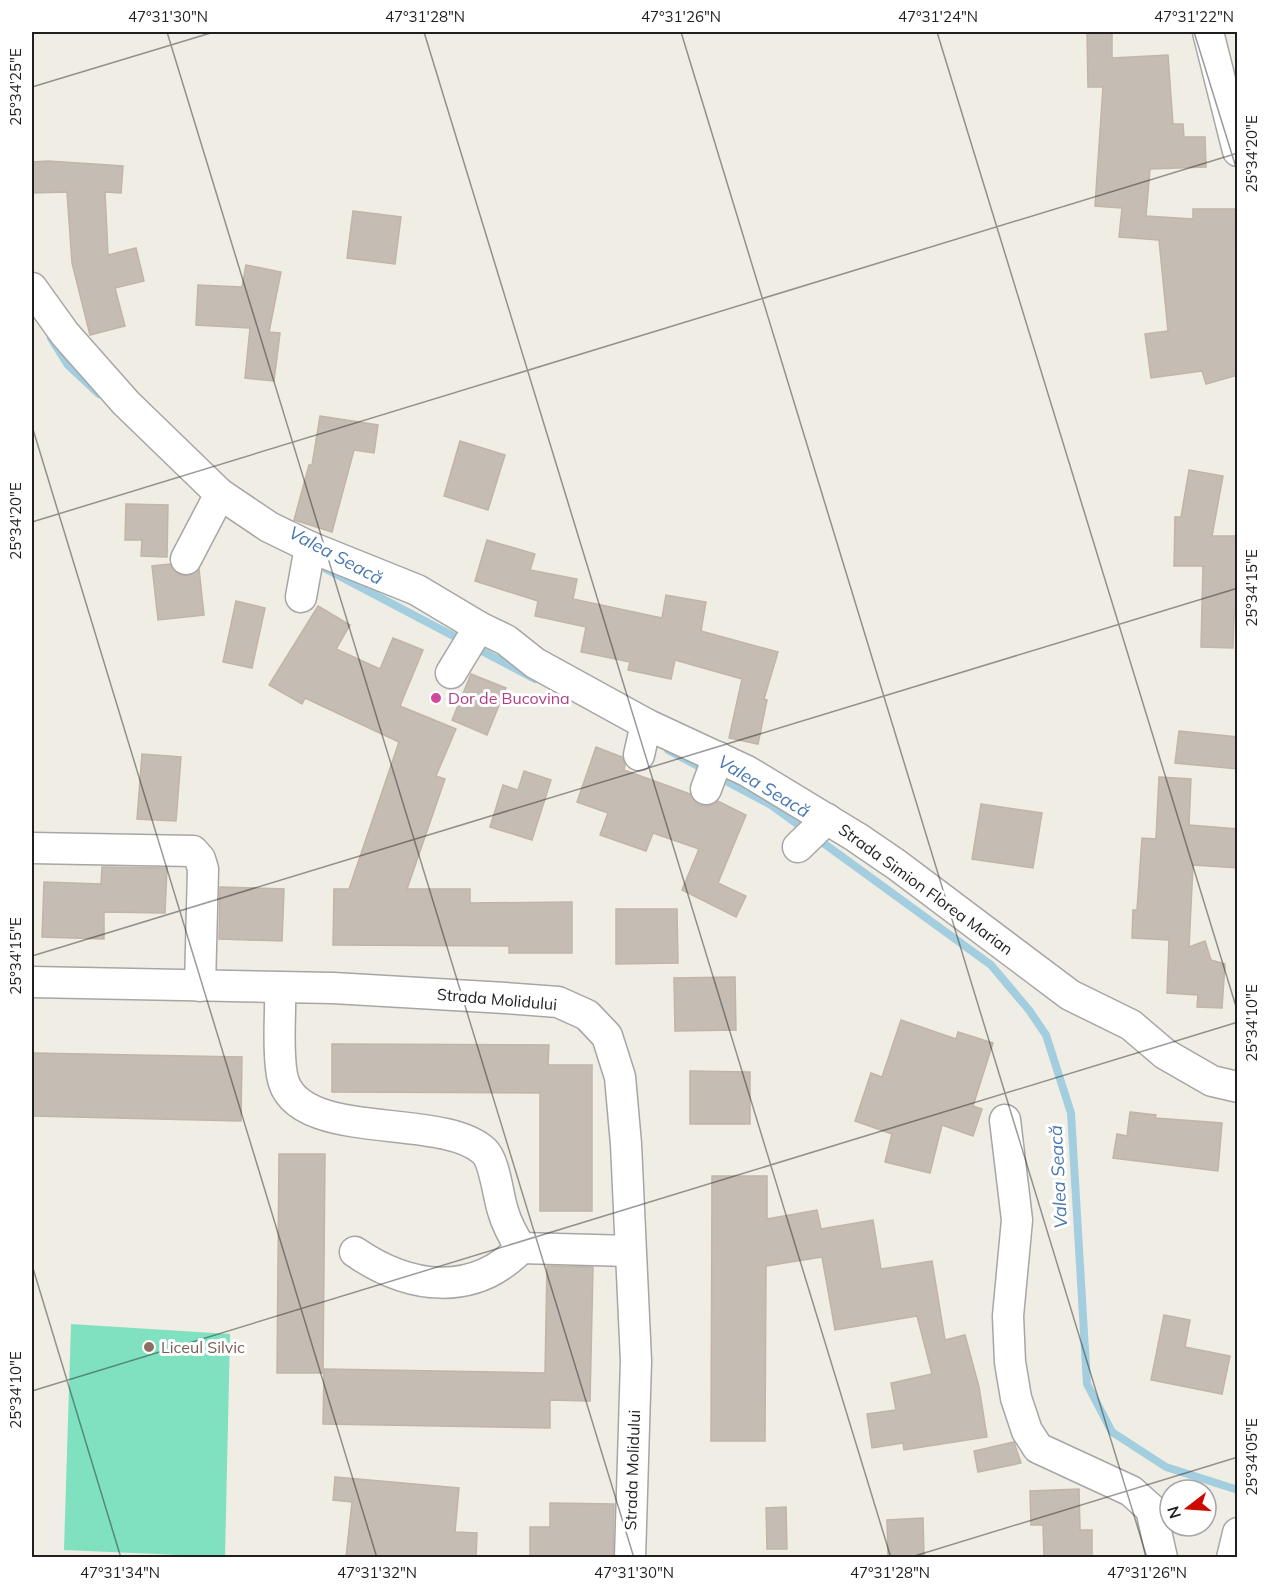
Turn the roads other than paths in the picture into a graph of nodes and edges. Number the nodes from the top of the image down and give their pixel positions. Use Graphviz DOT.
graph roads {
  1 [pos="1208,32"];
  2 [pos="1238,151"];
  3 [pos="32,288"];
  4 [pos="216,502"];
  5 [pos="310,547"];
  6 [pos="186,559"];
  7 [pos="301,597"];
  8 [pos="646,724"];
  9 [pos="639,755"];
  10 [pos="718,757"];
  11 [pos="706,789"];
  12 [pos="32,848"];
  13 [pos="32,982"];
  14 [pos="200,986"];
  15 [pos="280,988"];
  16 [pos="1238,1086"];
  17 [pos="1005,1120"];
  18 [pos="521,1248"];
  19 [pos="630,1251"];
  20 [pos="356,1252"];
  21 [pos="630,1557"];
  22 [pos="1162,1557"];
  1 -- 2 [label="street"];
  3 -- 4 [label="street, Strada Simion Florea Marian"];
  4 -- 5 [label="street, Strada Simion Florea Marian"];
  4 -- 6 [label="street"];
  5 -- 7 [label="street"];
  5 -- 8 [label="street, Strada Simion Florea Marian"];
  8 -- 9 [label="street"];
  8 -- 10 [label="street, Strada Simion Florea Marian"];
  10 -- 11 [label="street"];
  10 -- 16 [label="street, Strada Simion Florea Marian"];
  12 -- 14 [label="street"];
  13 -- 14 [label="street, Strada Molidului"];
  14 -- 15 [label="street, Strada Molidului"];
  15 -- 18 [label="street"];
  15 -- 19 [label="street, Strada Molidului"];
  17 -- 22 [label="street"];
  18 -- 19 [label="street"];
  18 -- 20 [label="street"];
  19 -- 21 [label="street, Strada Molidului"];
}
